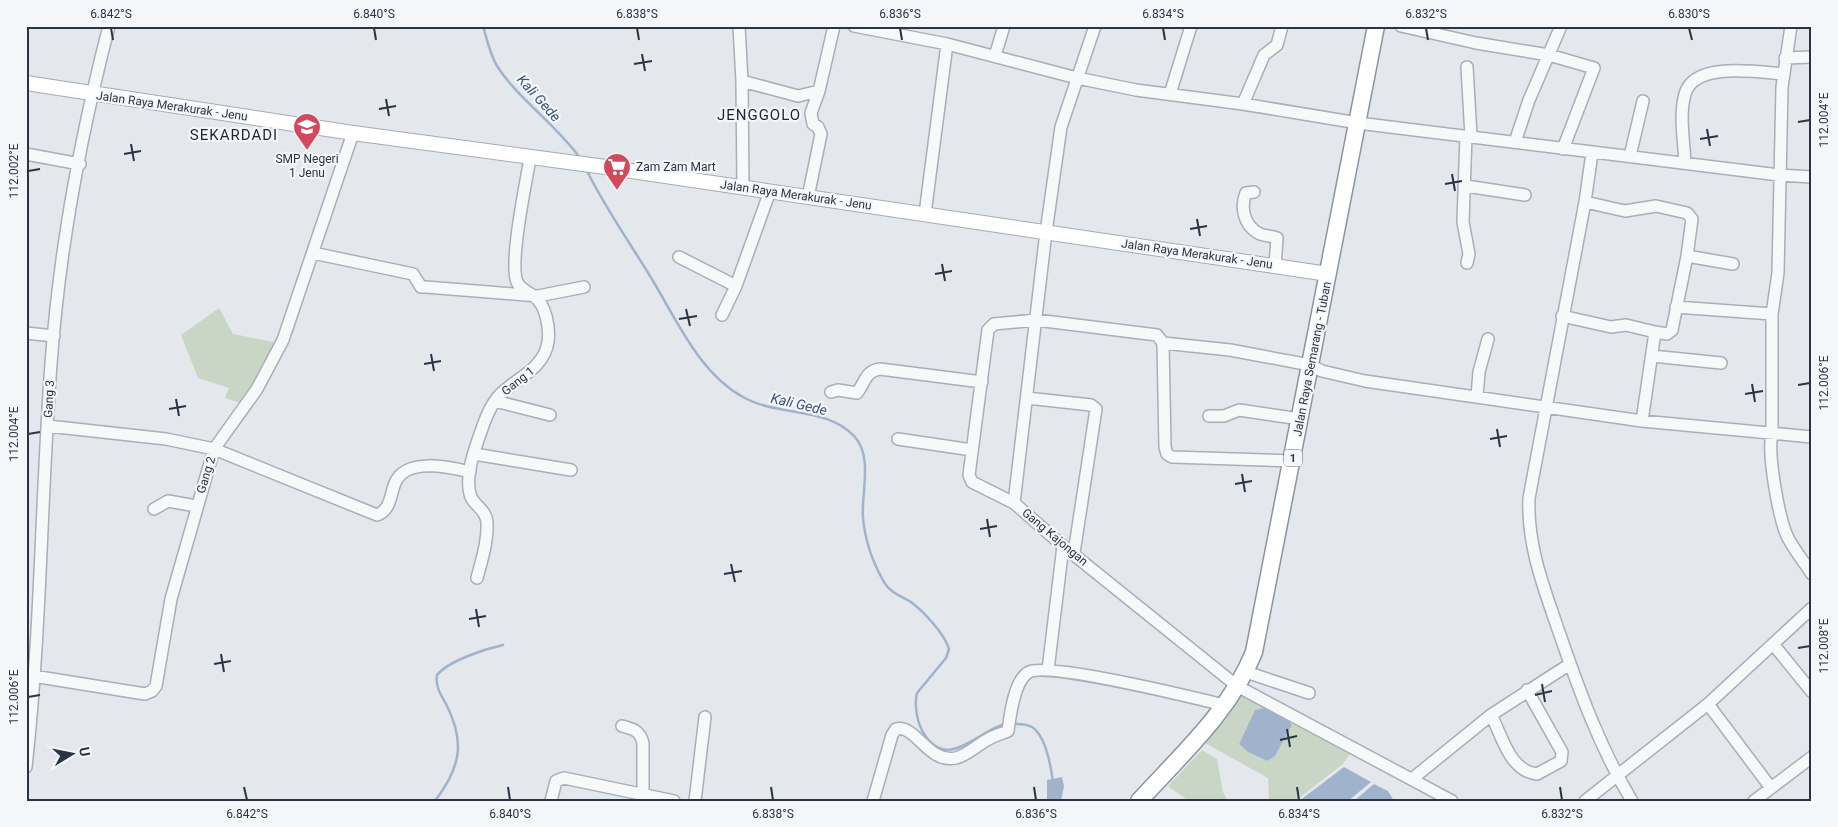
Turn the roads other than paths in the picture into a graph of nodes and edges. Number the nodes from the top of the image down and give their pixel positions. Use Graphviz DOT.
graph roads {
  1 [pos="109,26"];
  2 [pos="739,26"];
  3 [pos="834,26"];
  4 [pos="854,26"];
  5 [pos="1004,26"];
  6 [pos="1094,26"];
  7 [pos="1191,26"];
  8 [pos="1282,26"];
  9 [pos="1376,26"];
  10 [pos="1401,26"];
  11 [pos="1561,26"];
  12 [pos="1791,26"];
  13 [pos="868,28"];
  14 [pos="947,44"];
  15 [pos="1549,55"];
  16 [pos="995,56"];
  17 [pos="1812,57"];
  18 [pos="1785,58"];
  19 [pos="1467,67"];
  20 [pos="1783,74"];
  21 [pos="1077,78"];
  22 [pos="742,81"];
  23 [pos="26,83"];
  24 [pos="819,91"];
  25 [pos="92,94"];
  26 [pos="1170,94"];
  27 [pos="1643,101"];
  28 [pos="1242,104"];
  29 [pos="1358,123"];
  30 [pos="353,133"];
  31 [pos="1468,136"];
  32 [pos="1514,142"];
  33 [pos="1563,149"];
  34 [pos="1592,153"];
  35 [pos="26,154"];
  36 [pos="1630,156"];
  37 [pos="530,158"];
  38 [pos="1685,163"];
  39 [pos="80,164"];
  40 [pos="1780,175"];
  41 [pos="1812,177"];
  42 [pos="1466,186"];
  43 [pos="743,187"];
  44 [pos="770,191"];
  45 [pos="1254,192"];
  46 [pos="1525,195"];
  47 [pos="808,197"];
  48 [pos="1585,202"];
  49 [pos="925,214"];
  50 [pos="1046,232"];
  51 [pos="313,254"];
  52 [pos="1687,256"];
  53 [pos="679,257"];
  54 [pos="1467,263"];
  55 [pos="1733,264"];
  56 [pos="1275,266"];
  57 [pos="1328,274"];
  58 [pos="736,286"];
  59 [pos="584,287"];
  60 [pos="530,294"];
  61 [pos="1676,307"];
  62 [pos="1772,314"];
  63 [pos="722,315"];
  64 [pos="1562,316"];
  65 [pos="1036,320"];
  66 [pos="1655,332"];
  67 [pos="26,333"];
  68 [pos="54,336"];
  69 [pos="1488,339"];
  70 [pos="1163,343"];
  71 [pos="1652,356"];
  72 [pos="1721,363"];
  73 [pos="1310,365"];
  74 [pos="982,382"];
  75 [pos="830,392"];
  76 [pos="1477,396"];
  77 [pos="1027,398"];
  78 [pos="495,401"];
  79 [pos="1545,406"];
  80 [pos="550,415"];
  81 [pos="1209,416"];
  82 [pos="1300,419"];
  83 [pos="1642,421"];
  84 [pos="48,426"];
  85 [pos="1772,434"];
  86 [pos="1812,437"];
  87 [pos="898,439"];
  88 [pos="214,449"];
  89 [pos="972,450"];
  90 [pos="474,454"];
  91 [pos="1292,461"];
  92 [pos="571,470"];
  93 [pos="470,472"];
  94 [pos="1014,503"];
  95 [pos="196,506"];
  96 [pos="154,509"];
  97 [pos="1062,546"];
  98 [pos="1074,553"];
  99 [pos="1812,574"];
  100 [pos="477,578"];
  101 [pos="1812,608"];
  102 [pos="1773,644"];
  103 [pos="1570,664"];
  104 [pos="1048,670"];
  105 [pos="1246,672"];
  106 [pos="30,676"];
  107 [pos="1237,686"];
  108 [pos="1527,690"];
  109 [pos="1812,692"];
  110 [pos="1308,693"];
  111 [pos="1708,704"];
  112 [pos="1224,705"];
  113 [pos="1491,715"];
  114 [pos="705,717"];
  115 [pos="622,726"];
  116 [pos="1812,758"];
  117 [pos="26,767"];
  118 [pos="1617,776"];
  119 [pos="1412,779"];
  120 [pos="1771,788"];
  121 [pos="643,795"];
  122 [pos="550,801"];
  123 [pos="674,801"];
  124 [pos="695,801"];
  125 [pos="873,801"];
  126 [pos="1139,801"];
  127 [pos="1452,801"];
  128 [pos="1585,801"];
  129 [pos="1632,801"];
  130 [pos="1754,801"];
  1 -- 25 [label="street, Gang 3"];
  2 -- 22 [label="street"];
  3 -- 24 [label="street"];
  4 -- 13 [label="street"];
  5 -- 16 [label="street"];
  6 -- 21 [label="street, Gang Kajongan"];
  7 -- 26 [label="street"];
  8 -- 28 [label="street"];
  9 -- 29 [label="highway, Jalan Raya Semarang - Tuban / 1"];
  10 -- 15 [label="street"];
  11 -- 15 [label="street"];
  12 -- 18 [label="street"];
  13 -- 14 [label="street"];
  14 -- 16 [label="street"];
  14 -- 49 [label="street"];
  15 -- 32 [label="street"];
  15 -- 33 [label="street"];
  16 -- 21 [label="street"];
  17 -- 18 [label="street"];
  18 -- 20 [label="street"];
  19 -- 31 [label="street"];
  20 -- 38 [label="street"];
  20 -- 40 [label="street"];
  21 -- 26 [label="street"];
  21 -- 50 [label="street, Gang Kajongan"];
  22 -- 24 [label="street"];
  22 -- 43 [label="street"];
  23 -- 25 [label="main road, Jalan Raya Merakurak - Jenu"];
  24 -- 47 [label="street"];
  25 -- 30 [label="main road, Jalan Raya Merakurak - Jenu"];
  25 -- 39 [label="street, Gang 3"];
  26 -- 28 [label="street"];
  27 -- 36 [label="street"];
  28 -- 29 [label="street"];
  29 -- 31 [label="street"];
  29 -- 57 [label="highway, Jalan Raya Semarang - Tuban / 1"];
  30 -- 37 [label="main road, Jalan Raya Merakurak - Jenu"];
  30 -- 51 [label="street, Gang 2"];
  31 -- 32 [label="street"];
  31 -- 42 [label="street"];
  32 -- 33 [label="street"];
  33 -- 34 [label="street"];
  34 -- 36 [label="street"];
  34 -- 48 [label="street"];
  35 -- 39 [label="street"];
  36 -- 38 [label="street"];
  37 -- 43 [label="main road, Jalan Raya Merakurak - Jenu"];
  37 -- 60 [label="street, Gang 1"];
  38 -- 40 [label="street"];
  39 -- 68 [label="street, Gang 3"];
  40 -- 41 [label="street"];
  40 -- 62 [label="street"];
  42 -- 46 [label="street"];
  42 -- 54 [label="street"];
  43 -- 44 [label="main road, Jalan Raya Merakurak - Jenu"];
  44 -- 47 [label="main road, Jalan Raya Merakurak - Jenu"];
  44 -- 58 [label="street"];
  45 -- 56 [label="street"];
  47 -- 49 [label="main road, Jalan Raya Merakurak - Jenu"];
  48 -- 52 [label="street"];
  48 -- 64 [label="street"];
  49 -- 50 [label="main road, Jalan Raya Merakurak - Jenu"];
  50 -- 56 [label="main road, Jalan Raya Merakurak - Jenu"];
  50 -- 65 [label="street, Gang Kajongan"];
  51 -- 60 [label="street"];
  51 -- 88 [label="street, Gang 2"];
  52 -- 55 [label="street"];
  52 -- 61 [label="street"];
  53 -- 58 [label="street"];
  56 -- 57 [label="main road, Jalan Raya Merakurak - Jenu"];
  57 -- 73 [label="highway, Jalan Raya Semarang - Tuban / 1"];
  58 -- 63 [label="street"];
  59 -- 60 [label="street"];
  60 -- 78 [label="street, Gang 1"];
  61 -- 62 [label="street"];
  61 -- 66 [label="street"];
  62 -- 85 [label="street"];
  64 -- 66 [label="street"];
  64 -- 79 [label="street"];
  65 -- 70 [label="street"];
  65 -- 74 [label="street"];
  65 -- 77 [label="street, Gang Kajongan"];
  66 -- 71 [label="street"];
  67 -- 68 [label="street"];
  68 -- 84 [label="street, Gang 3"];
  69 -- 76 [label="street"];
  70 -- 73 [label="street"];
  70 -- 91 [label="street"];
  71 -- 72 [label="street"];
  71 -- 83 [label="street"];
  73 -- 76 [label="street"];
  73 -- 82 [label="highway, Jalan Raya Semarang - Tuban / 1"];
  74 -- 75 [label="street"];
  74 -- 89 [label="street"];
  76 -- 79 [label="street"];
  77 -- 94 [label="street, Gang Kajongan"];
  77 -- 98 [label="street"];
  78 -- 80 [label="street"];
  78 -- 90 [label="street, Gang 1"];
  79 -- 83 [label="street"];
  79 -- 103 [label="street"];
  81 -- 82 [label="street"];
  82 -- 91 [label="highway, Jalan Raya Semarang - Tuban / 1"];
  83 -- 85 [label="street"];
  84 -- 88 [label="street"];
  84 -- 106 [label="street, Gang 3"];
  85 -- 86 [label="street"];
  85 -- 99 [label="street"];
  87 -- 89 [label="street"];
  88 -- 93 [label="street"];
  88 -- 95 [label="street, Gang 2"];
  89 -- 94 [label="street"];
  90 -- 92 [label="street"];
  90 -- 93 [label="street, Gang 1"];
  91 -- 105 [label="highway, Jalan Raya Semarang - Tuban / 1"];
  93 -- 100 [label="street, Gang 1"];
  94 -- 97 [label="street, Gang Kajongan"];
  95 -- 96 [label="street"];
  95 -- 106 [label="street, Gang 2"];
  97 -- 98 [label="street, Gang Kajongan"];
  97 -- 104 [label="street"];
  98 -- 107 [label="street, Gang Kajongan"];
  101 -- 102 [label="street"];
  102 -- 109 [label="street"];
  102 -- 111 [label="street"];
  103 -- 108 [label="street"];
  103 -- 118 [label="street"];
  104 -- 112 [label="street"];
  104 -- 125 [label="street"];
  105 -- 107 [label="highway, Jalan Raya Semarang - Tuban / 1"];
  105 -- 110 [label="street"];
  106 -- 117 [label="street, Gang 3"];
  107 -- 112 [label="highway, Jalan Raya Semarang - Tuban / 1"];
  107 -- 119 [label="street, Gang Kajongan"];
  108 -- 113 [label="street"];
  108 -- 113 [label="street"];
  111 -- 118 [label="street"];
  111 -- 120 [label="street"];
  112 -- 126 [label="highway, Jalan Raya Semarang - Tuban / 1"];
  113 -- 119 [label="street"];
  114 -- 124 [label="street"];
  115 -- 121 [label="street"];
  116 -- 120 [label="street"];
  118 -- 128 [label="street"];
  118 -- 129 [label="street"];
  119 -- 127 [label="street, Gang Kajongan"];
  120 -- 130 [label="street"];
  121 -- 122 [label="street"];
  121 -- 123 [label="street"];
}
